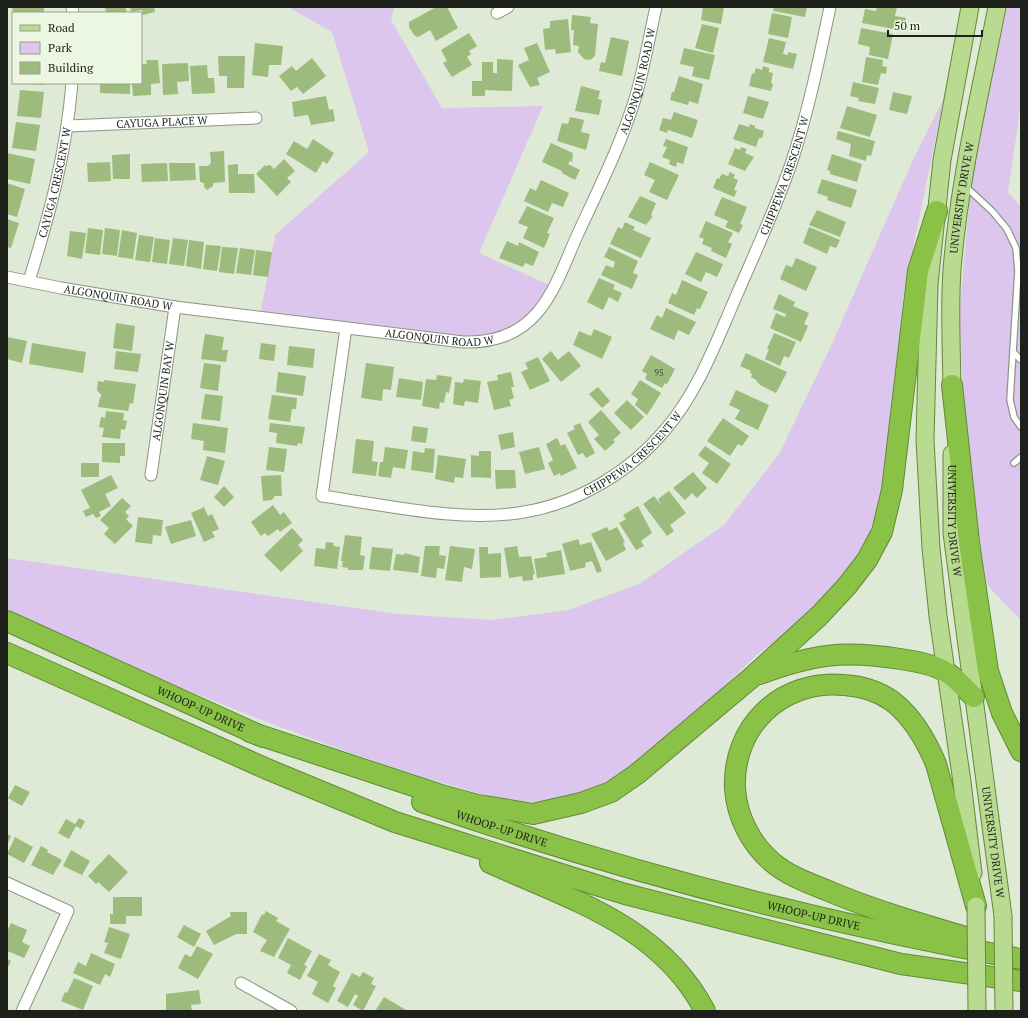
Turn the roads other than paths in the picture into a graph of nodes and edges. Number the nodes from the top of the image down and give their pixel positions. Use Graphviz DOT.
graph roads {
  1 [pos="508,7"];
  2 [pos="656,7"];
  3 [pos="830,7"];
  4 [pos="970,7"];
  5 [pos="997,7"];
  6 [pos="497,13"];
  7 [pos="72,84"];
  8 [pos="256,118"];
  9 [pos="68,126"];
  10 [pos="962,183"];
  11 [pos="937,211"];
  12 [pos="7,277"];
  13 [pos="29,281"];
  14 [pos="175,307"];
  15 [pos="346,328"];
  16 [pos="1013,352"];
  17 [pos="1021,360"];
  18 [pos="952,385"];
  19 [pos="1021,427"];
  20 [pos="1021,457"];
  21 [pos="1014,464"];
  22 [pos="151,475"];
  23 [pos="7,621"];
  24 [pos="7,653"];
  25 [pos="945,671"];
  26 [pos="750,678"];
  27 [pos="974,697"];
  28 [pos="250,732"];
  29 [pos="1021,752"];
  30 [pos="395,822"];
  31 [pos="7,883"];
  32 [pos="976,906"];
  33 [pos="1021,954"];
  34 [pos="1021,959"];
  35 [pos="1021,981"];
  36 [pos="241,983"];
  37 [pos="22,1011"];
  38 [pos="291,1011"];
  39 [pos="705,1011"];
  40 [pos="977,1011"];
  41 [pos="1004,1011"];
  1 -- 6 [label="street"];
  2 -- 15 [label="street, ALGONQUIN ROAD W"];
  3 -- 15 [label="street, CHIPPEWA CRESCENT W"];
  4 -- 11 [label="main road, UNIVERSITY DRIVE W"];
  5 -- 10 [label="main road, UNIVERSITY DRIVE W"];
  7 -- 9 [label="street, CAYUGA CRESCENT W"];
  8 -- 9 [label="street, CAYUGA PLACE W"];
  9 -- 13 [label="street, CAYUGA CRESCENT W"];
  10 -- 16 [label="lane"];
  10 -- 18 [label="main road, UNIVERSITY DRIVE W"];
  11 -- 25 [label="main road, UNIVERSITY DRIVE W"];
  11 -- 26 [label="highway"];
  12 -- 13 [label="street, ALGONQUIN ROAD W"];
  13 -- 14 [label="street, ALGONQUIN ROAD W"];
  14 -- 15 [label="street, ALGONQUIN ROAD W"];
  14 -- 22 [label="street, ALGONQUIN BAY W"];
  16 -- 17 [label="lane"];
  16 -- 19 [label="lane"];
  18 -- 27 [label="main road, UNIVERSITY DRIVE W"];
  18 -- 29 [label="highway"];
  20 -- 21 [label="lane"];
  23 -- 28 [label="highway, WHOOP-UP DRIVE"];
  24 -- 30 [label="highway"];
  25 -- 26 [label="highway"];
  25 -- 27 [label="highway"];
  25 -- 32 [label="main road, UNIVERSITY DRIVE W"];
  26 -- 28 [label="highway"];
  27 -- 41 [label="main road, UNIVERSITY DRIVE W, bridge"];
  28 -- 34 [label="highway, WHOOP-UP DRIVE"];
  30 -- 35 [label="highway"];
  30 -- 39 [label="highway"];
  31 -- 37 [label="street"];
  32 -- 33 [label="highway"];
  32 -- 40 [label="main road, UNIVERSITY DRIVE W, bridge"];
  36 -- 38 [label="street"];
}
